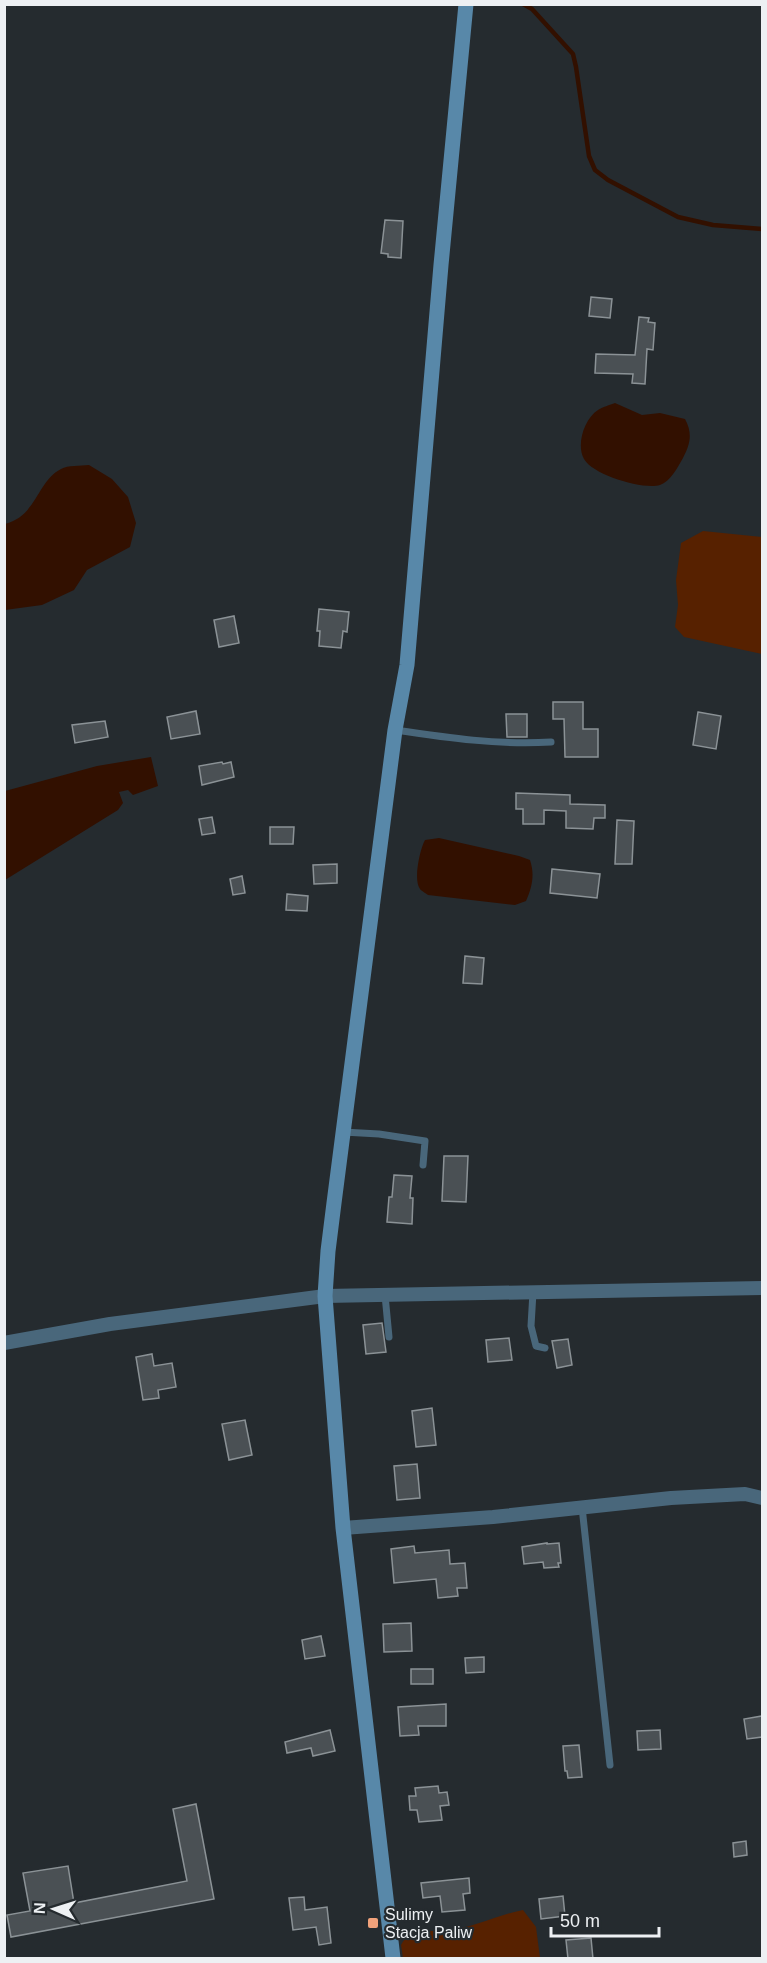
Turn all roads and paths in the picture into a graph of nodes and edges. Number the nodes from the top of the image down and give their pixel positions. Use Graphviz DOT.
graph roads {
  1 [pos="466,4"];
  2 [pos="395,730"];
  3 [pos="551,742"];
  4 [pos="343,1132"];
  5 [pos="423,1165"];
  6 [pos="762,1288"];
  7 [pos="533,1292"];
  8 [pos="385,1295"];
  9 [pos="325,1296"];
  10 [pos="389,1336"];
  11 [pos="4,1343"];
  12 [pos="545,1348"];
  13 [pos="762,1498"];
  14 [pos="582,1507"];
  15 [pos="343,1528"];
  16 [pos="610,1765"];
  17 [pos="393,1959"];
  1 -- 2 [label="street"];
  2 -- 3 [label="lane"];
  2 -- 4 [label="street"];
  4 -- 5 [label="lane"];
  4 -- 9 [label="street"];
  6 -- 7 [label="street"];
  7 -- 8 [label="street"];
  7 -- 12 [label="lane"];
  8 -- 9 [label="street"];
  8 -- 10 [label="lane"];
  9 -- 11 [label="street"];
  9 -- 15 [label="street"];
  13 -- 14 [label="street"];
  14 -- 15 [label="street"];
  14 -- 16 [label="lane"];
  15 -- 17 [label="street"];
}
